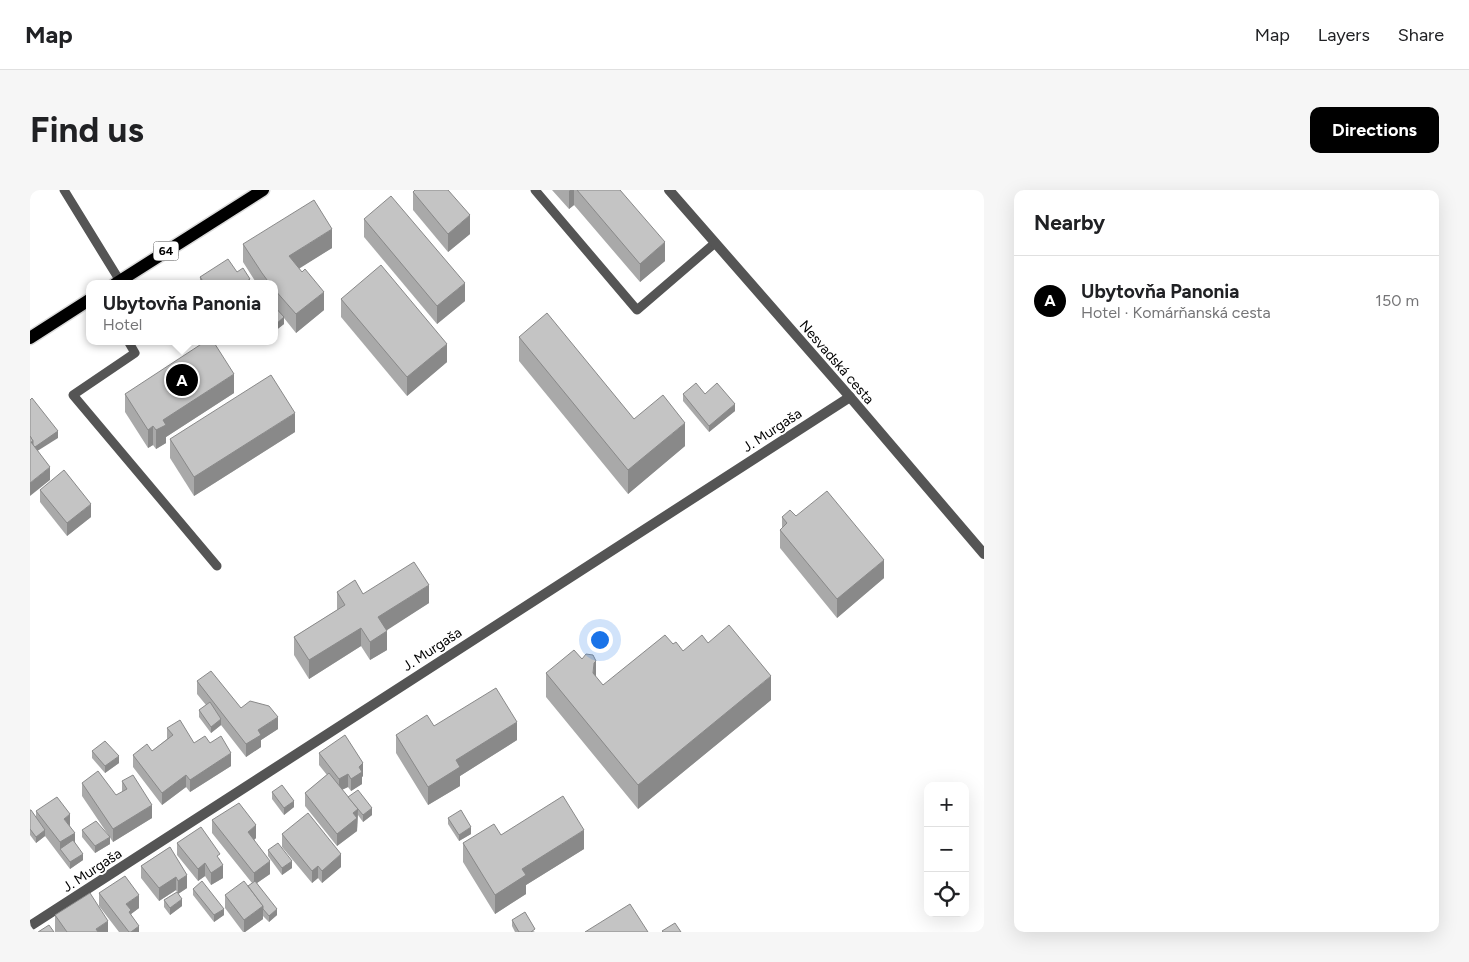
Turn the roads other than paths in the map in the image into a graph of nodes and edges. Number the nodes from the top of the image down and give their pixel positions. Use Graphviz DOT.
graph roads {
  1 [pos="64,190"];
  2 [pos="263,190"];
  3 [pos="535,190"];
  4 [pos="668,190"];
  5 [pos="715,243"];
  6 [pos="117,280"];
  7 [pos="121,280"];
  8 [pos="86,303"];
  9 [pos="30,338"];
  10 [pos="130,345"];
  11 [pos="850,397"];
  12 [pos="984,554"];
  13 [pos="217,566"];
  14 [pos="30,926"];
  1 -- 6 [label="lane"];
  2 -- 7 [label="main road, 64"];
  3 -- 5 [label="lane"];
  4 -- 5 [label="street, Nesvadská cesta"];
  5 -- 11 [label="street, Nesvadská cesta"];
  8 -- 9 [label="main road"];
  10 -- 13 [label="lane"];
  11 -- 12 [label="street, Nesvadská cesta"];
  11 -- 14 [label="street, J. Murgaša"];
}
